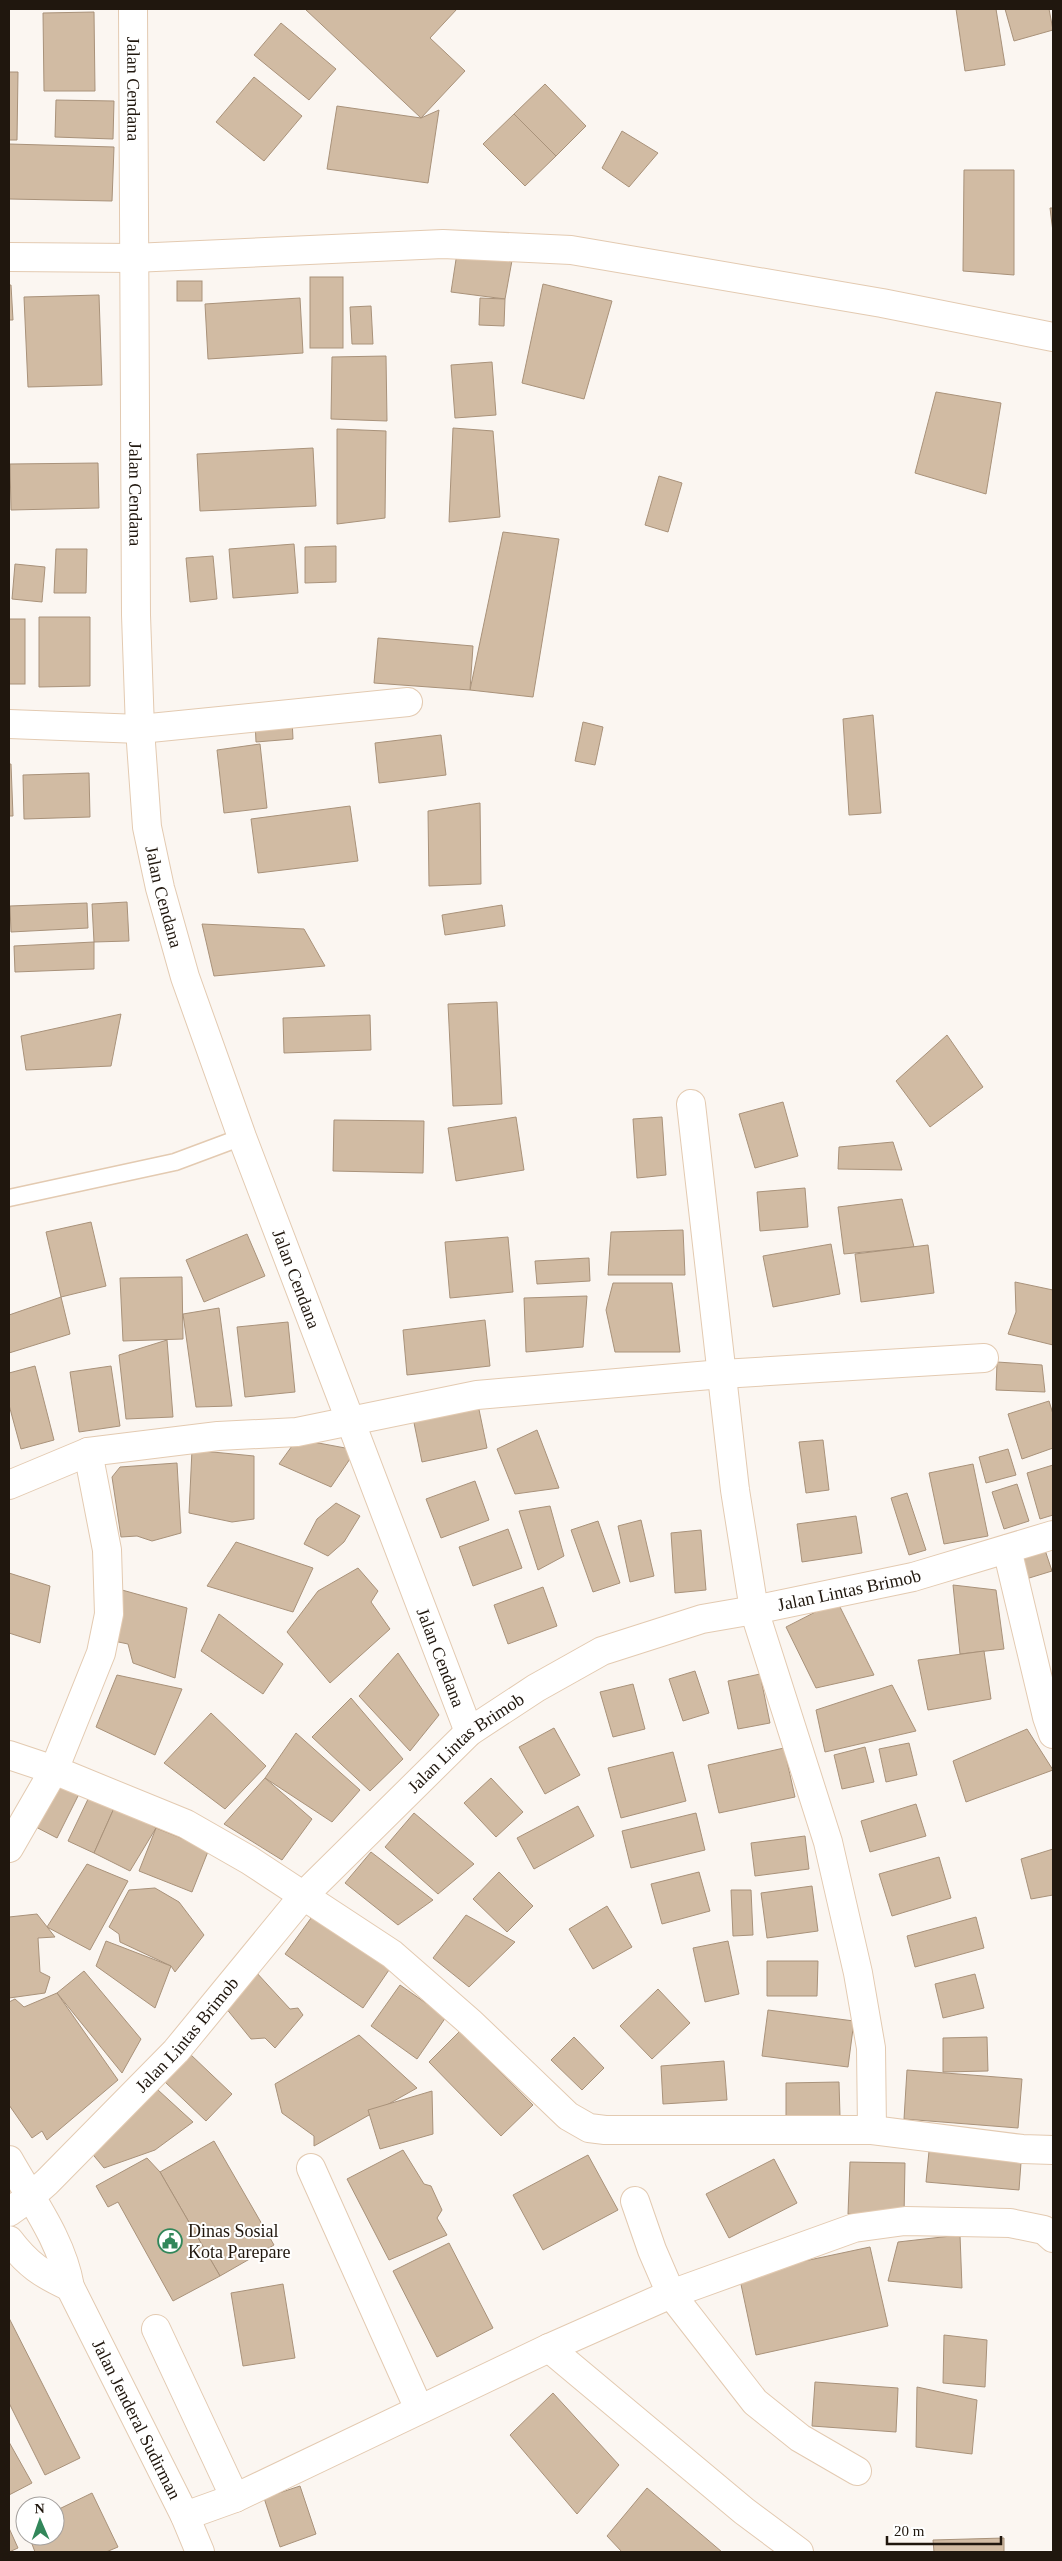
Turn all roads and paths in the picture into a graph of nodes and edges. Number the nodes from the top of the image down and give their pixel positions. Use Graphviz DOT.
graph roads {
  1 [pos="133,9"];
  2 [pos="9,257"];
  3 [pos="133,258"];
  4 [pos="1053,338"];
  5 [pos="408,702"];
  6 [pos="9,724"];
  7 [pos="140,729"];
  8 [pos="691,1104"];
  9 [pos="242,1137"];
  10 [pos="9,1198"];
  11 [pos="984,1358"];
  12 [pos="722,1374"];
  13 [pos="350,1420"];
  14 [pos="88,1452"];
  15 [pos="9,1485"];
  16 [pos="1053,1535"];
  17 [pos="1007,1549"];
  18 [pos="754,1610"];
  19 [pos="469,1732"];
  20 [pos="1053,1734"];
  21 [pos="9,1755"];
  22 [pos="54,1770"];
  23 [pos="9,1848"];
  24 [pos="304,1895"];
  25 [pos="872,2130"];
  26 [pos="1053,2150"];
  27 [pos="9,2160"];
  28 [pos="311,2168"];
  29 [pos="636,2201"];
  30 [pos="19,2204"];
  31 [pos="1053,2238"];
  32 [pos="9,2240"];
  33 [pos="70,2287"];
  34 [pos="671,2294"];
  35 [pos="156,2329"];
  36 [pos="549,2348"];
  37 [pos="419,2409"];
  38 [pos="857,2471"];
  39 [pos="235,2498"];
  40 [pos="185,2516"];
  41 [pos="200,2552"];
  42 [pos="799,2552"];
  1 -- 3 [label="street, Jalan Cendana"];
  2 -- 3 [label="street"];
  3 -- 4 [label="street"];
  3 -- 7 [label="street, Jalan Cendana"];
  5 -- 7 [label="street"];
  6 -- 7 [label="street"];
  7 -- 9 [label="street, Jalan Cendana"];
  8 -- 12 [label="street"];
  9 -- 10 [label="lane"];
  9 -- 13 [label="street, Jalan Cendana"];
  11 -- 12 [label="street"];
  12 -- 13 [label="street"];
  12 -- 18 [label="street"];
  13 -- 14 [label="street"];
  13 -- 19 [label="street, Jalan Cendana"];
  14 -- 15 [label="street"];
  14 -- 22 [label="street"];
  16 -- 17 [label="street, Jalan Lintas Brimob"];
  17 -- 18 [label="street, Jalan Lintas Brimob"];
  17 -- 20 [label="street"];
  18 -- 19 [label="street, Jalan Lintas Brimob"];
  18 -- 25 [label="street"];
  19 -- 24 [label="street, Jalan Lintas Brimob"];
  21 -- 22 [label="street"];
  22 -- 23 [label="street"];
  22 -- 24 [label="street"];
  24 -- 25 [label="street"];
  24 -- 30 [label="street, Jalan Lintas Brimob"];
  25 -- 26 [label="street"];
  27 -- 30 [label="street, Jalan Jenderal Sudirman"];
  28 -- 37 [label="street"];
  29 -- 34 [label="street"];
  30 -- 33 [label="street, Jalan Jenderal Sudirman"];
  31 -- 34 [label="street"];
  32 -- 33 [label="street"];
  33 -- 40 [label="street, Jalan Jenderal Sudirman"];
  34 -- 36 [label="street"];
  34 -- 38 [label="street"];
  35 -- 39 [label="street"];
  36 -- 37 [label="street"];
  36 -- 42 [label="street"];
  37 -- 39 [label="street"];
  39 -- 40 [label="street"];
  40 -- 41 [label="street, Jalan Jenderal Sudirman"];
}
